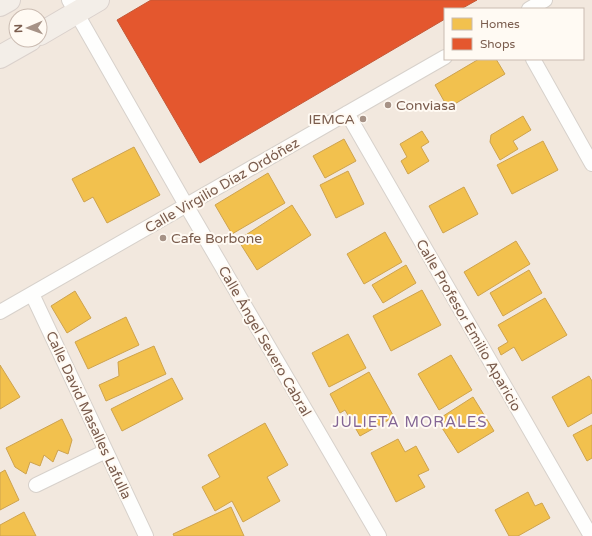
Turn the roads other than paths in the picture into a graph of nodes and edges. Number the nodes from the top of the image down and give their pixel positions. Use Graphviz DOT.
graph roads {
  1 [pos="9,0"];
  2 [pos="98,0"];
  3 [pos="545,0"];
  4 [pos="0,5"];
  5 [pos="73,6"];
  6 [pos="531,8"];
  7 [pos="48,27"];
  8 [pos="17,48"];
  9 [pos="0,58"];
  10 [pos="444,58"];
  11 [pos="534,60"];
  12 [pos="347,113"];
  13 [pos="592,164"];
  14 [pos="186,205"];
  15 [pos="32,294"];
  16 [pos="0,312"];
  17 [pos="106,451"];
  18 [pos="36,485"];
  19 [pos="146,536"];
  20 [pos="379,536"];
  21 [pos="590,536"];
  1 -- 4 [label="main road"];
  2 -- 5 [label="main road"];
  3 -- 6 [label="street"];
  5 -- 7 [label="main road"];
  5 -- 14 [label="street, Calle Ángel Severo Cabral"];
  8 -- 9 [label="main road"];
  10 -- 12 [label="street, Calle Virgilio Díaz Ordóñez"];
  11 -- 13 [label="street"];
  12 -- 14 [label="street, Calle Virgilio Díaz Ordóñez"];
  12 -- 21 [label="street, Calle Profesor Emilio Aparicio"];
  14 -- 15 [label="street, Calle Virgilio Díaz Ordóñez"];
  14 -- 20 [label="street, Calle Ángel Severo Cabral"];
  15 -- 16 [label="street, Calle Virgilio Díaz Ordóñez"];
  15 -- 17 [label="street, Calle David Masalles Lafulla"];
  17 -- 18 [label="street"];
  17 -- 19 [label="street, Calle David Masalles Lafulla"];
}
